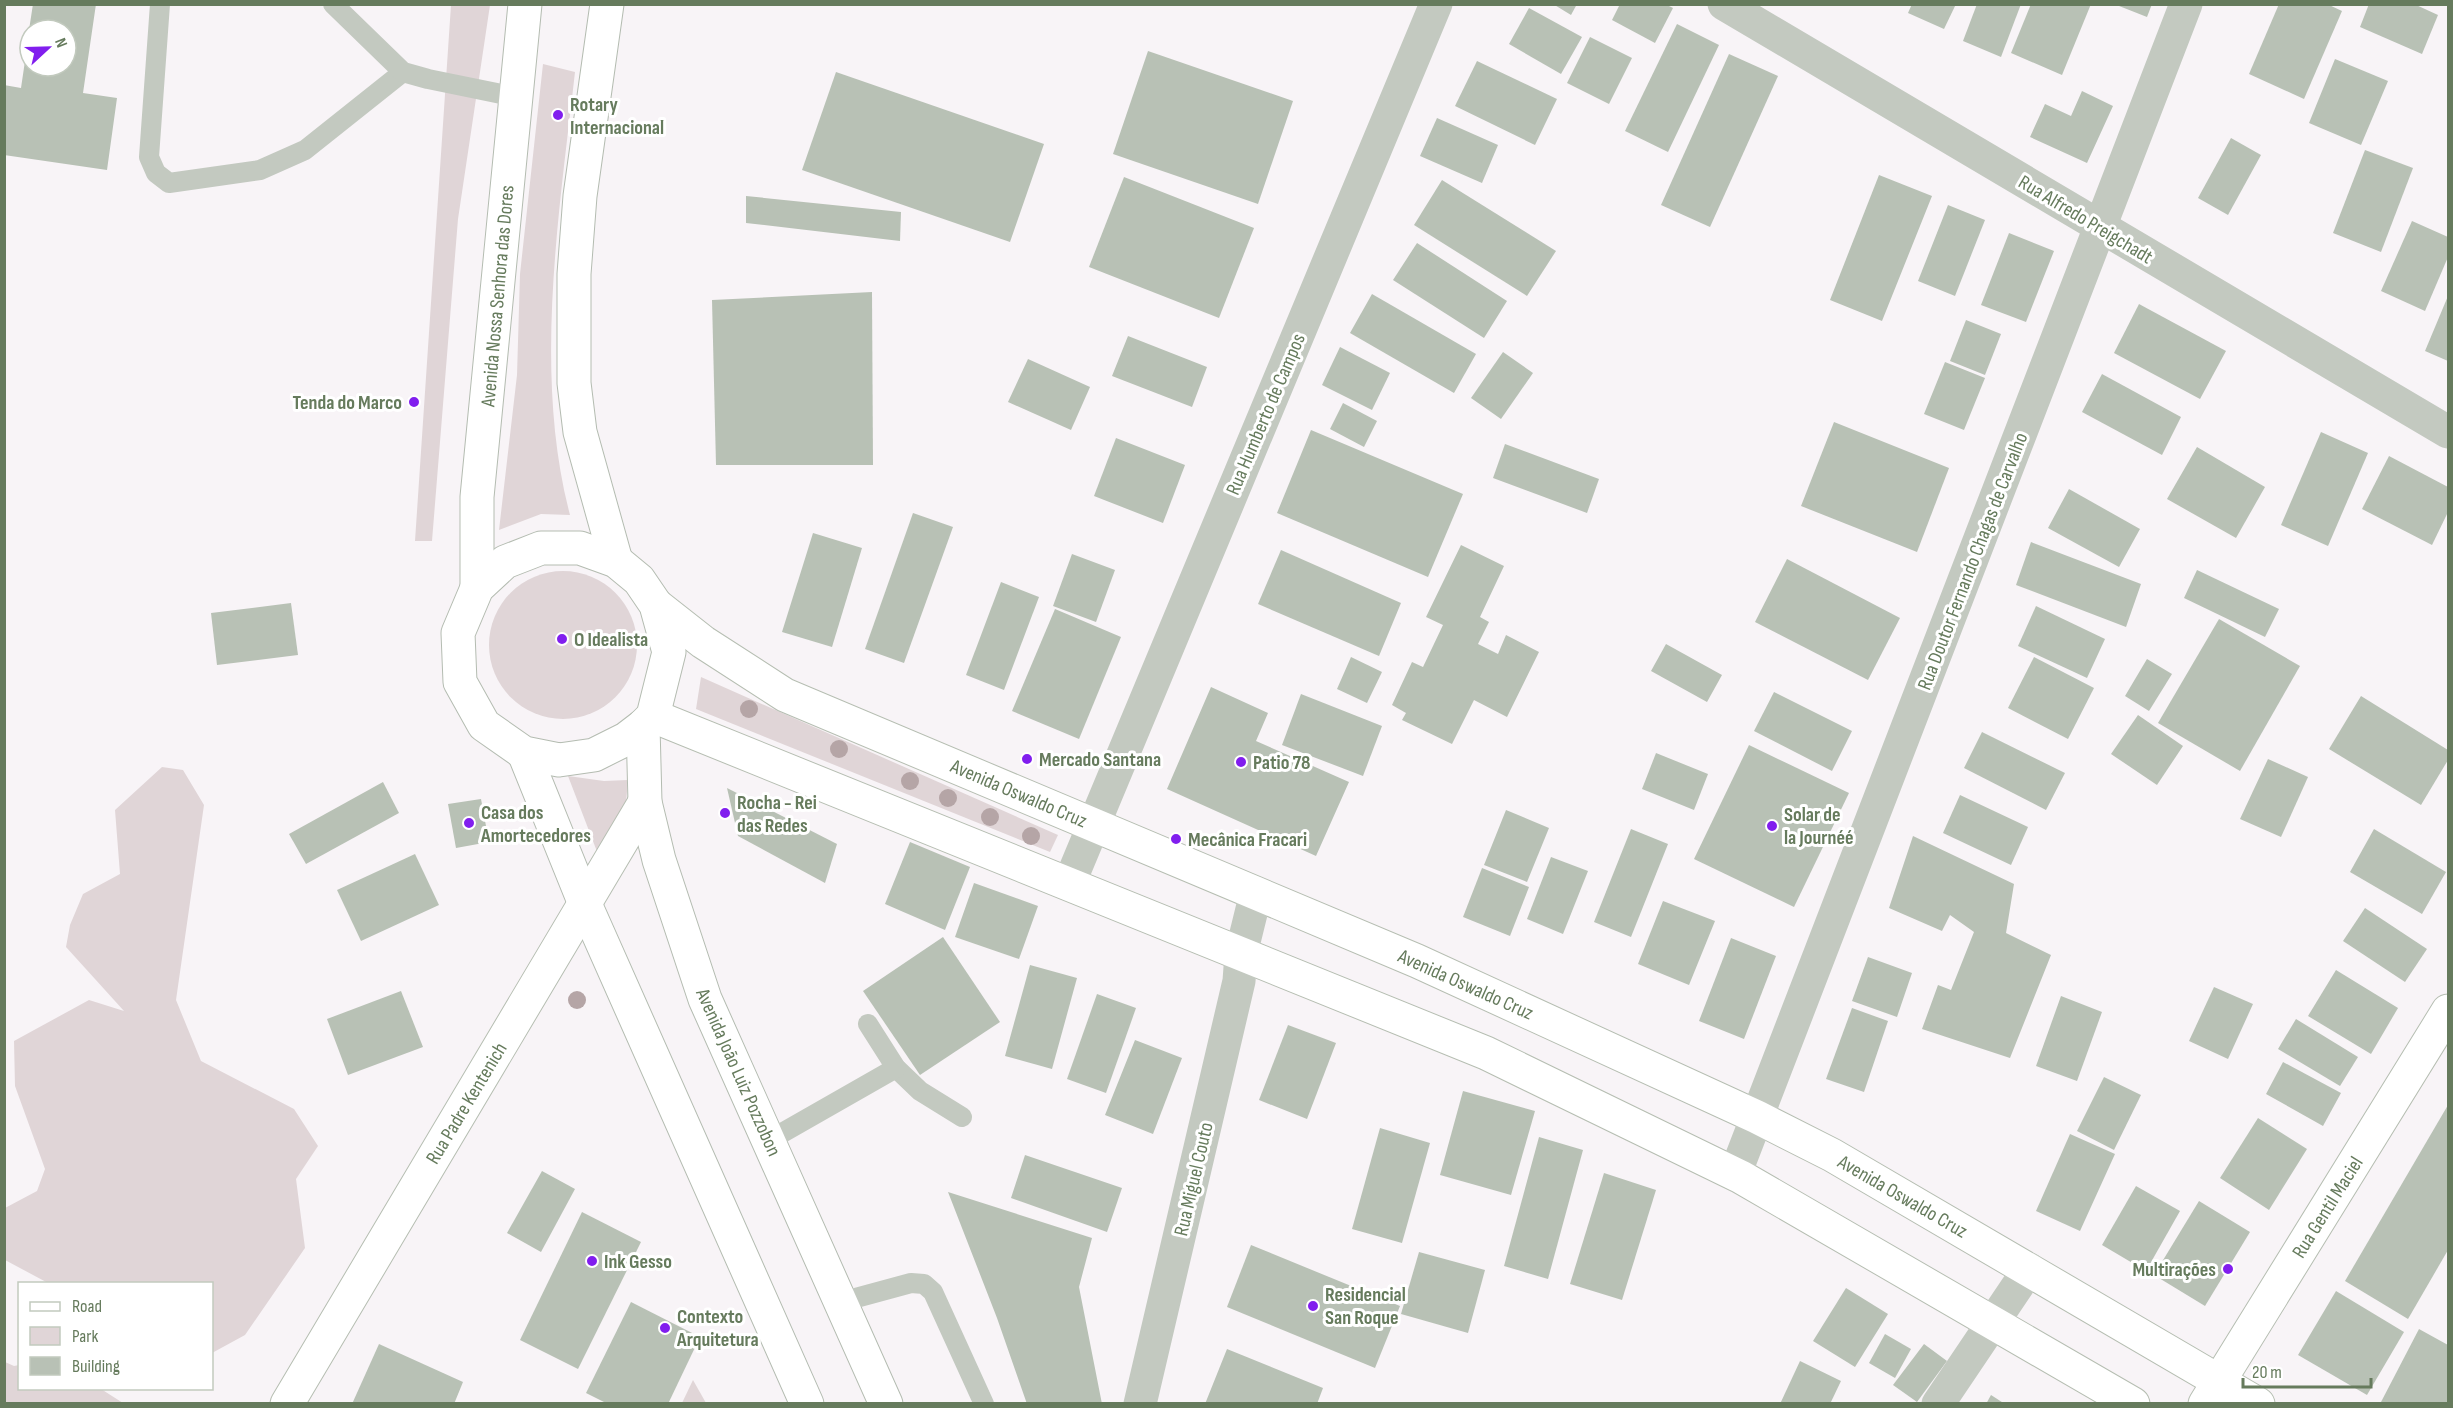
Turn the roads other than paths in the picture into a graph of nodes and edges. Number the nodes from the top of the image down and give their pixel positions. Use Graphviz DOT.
graph roads {
  1 [pos="160,4"];
  2 [pos="333,4"];
  3 [pos="525,4"];
  4 [pos="607,4"];
  5 [pos="1436,4"];
  6 [pos="1724,4"];
  7 [pos="2186,4"];
  8 [pos="403,72"];
  9 [pos="516,97"];
  10 [pos="2100,228"];
  11 [pos="2448,432"];
  12 [pos="616,561"];
  13 [pos="477,588"];
  14 [pos="656,605"];
  15 [pos="648,721"];
  16 [pos="524,753"];
  17 [pos="645,802"];
  18 [pos="1094,824"];
  19 [pos="1069,884"];
  20 [pos="1256,892"];
  21 [pos="585,904"];
  22 [pos="1241,954"];
  23 [pos="2448,1011"];
  24 [pos="868,1024"];
  25 [pos="896,1068"];
  26 [pos="962,1117"];
  27 [pos="1757,1117"];
  28 [pos="768,1141"];
  29 [pos="1735,1174"];
  30 [pos="2029,1269"];
  31 [pos="841,1302"];
  32 [pos="1992,1322"];
  33 [pos="2212,1392"];
  34 [pos="287,1404"];
  35 [pos="807,1404"];
  36 [pos="886,1404"];
  37 [pos="984,1404"];
  38 [pos="1140,1404"];
  39 [pos="1938,1404"];
  40 [pos="2133,1404"];
  41 [pos="2258,1404"];
  1 -- 8 [label="lane"];
  2 -- 8 [label="lane"];
  3 -- 9 [label="street, Avenida Nossa Senhora das Dores"];
  4 -- 12 [label="street"];
  5 -- 18 [label="street, Rua Humberto de Campos"];
  6 -- 10 [label="street, Rua Alfredo Preigchadt"];
  7 -- 10 [label="street, Rua Doutor Fernando Chagas de Carvalho"];
  8 -- 9 [label="lane"];
  9 -- 13 [label="street, Avenida Nossa Senhora das Dores"];
  10 -- 11 [label="street, Rua Alfredo Preigchadt"];
  10 -- 27 [label="street, Rua Doutor Fernando Chagas de Carvalho"];
  12 -- 13 [label="street"];
  12 -- 14 [label="street"];
  13 -- 16 [label="street"];
  14 -- 15 [label="street"];
  14 -- 18 [label="street, Avenida Oswaldo Cruz"];
  15 -- 16 [label="street"];
  15 -- 17 [label="street, Avenida João Luiz Pozzobon"];
  15 -- 19 [label="street"];
  16 -- 21 [label="street"];
  17 -- 21 [label="street, Rua Padre Kentenich"];
  17 -- 28 [label="street, Avenida João Luiz Pozzobon"];
  18 -- 19 [label="street, Rua Humberto de Campos"];
  18 -- 20 [label="street, Avenida Oswaldo Cruz"];
  19 -- 22 [label="street"];
  20 -- 22 [label="street, Rua Miguel Couto"];
  20 -- 27 [label="street, Avenida Oswaldo Cruz"];
  21 -- 34 [label="street, Rua Padre Kentenich"];
  21 -- 35 [label="street"];
  22 -- 29 [label="street"];
  22 -- 38 [label="street, Rua Miguel Couto"];
  23 -- 33 [label="street, Rua Gentil Maciel"];
  24 -- 25 [label="lane"];
  25 -- 26 [label="lane"];
  25 -- 28 [label="lane"];
  27 -- 29 [label="street, Rua Doutor Fernando Chagas de Carvalho"];
  27 -- 30 [label="street, Avenida Oswaldo Cruz"];
  28 -- 31 [label="street, Avenida João Luiz Pozzobon"];
  29 -- 32 [label="street"];
  30 -- 32 [label="street"];
  30 -- 33 [label="street, Avenida Oswaldo Cruz"];
  31 -- 36 [label="street, Avenida João Luiz Pozzobon"];
  31 -- 37 [label="lane"];
  32 -- 39 [label="street"];
  32 -- 40 [label="street"];
  33 -- 41 [label="street, Avenida Oswaldo Cruz"];
}
